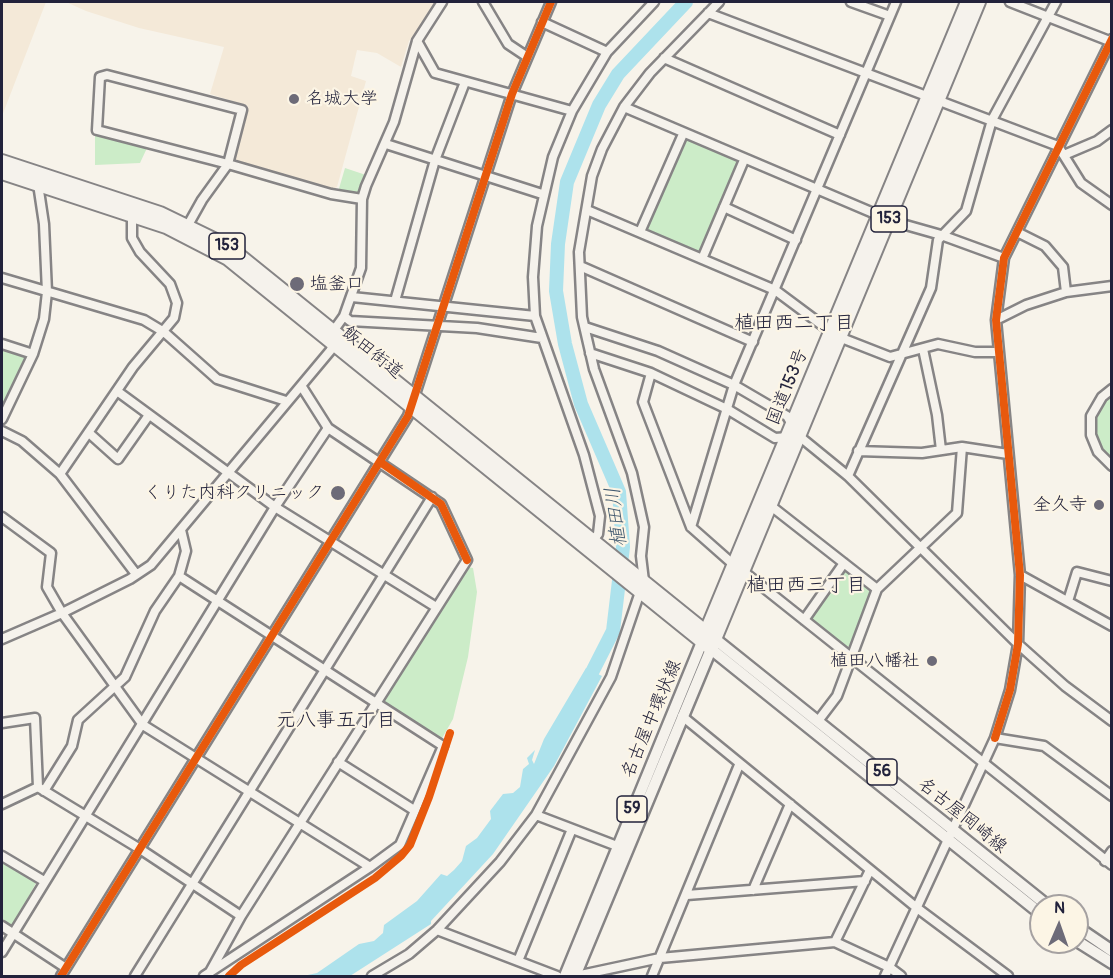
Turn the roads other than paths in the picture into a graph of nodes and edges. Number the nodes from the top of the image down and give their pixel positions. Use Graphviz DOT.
graph roads {
  1 [pos="442,2"];
  2 [pos="483,2"];
  3 [pos="550,2"];
  4 [pos="654,2"];
  5 [pos="719,2"];
  6 [pos="851,2"];
  7 [pos="896,2"];
  8 [pos="967,2"];
  9 [pos="979,2"];
  10 [pos="1010,2"];
  11 [pos="1056,2"];
  12 [pos="708,13"];
  13 [pos="890,16"];
  14 [pos="1046,16"];
  15 [pos="542,22"];
  16 [pos="417,41"];
  17 [pos="1111,41"];
  18 [pos="607,52"];
  19 [pos="526,56"];
  20 [pos="664,58"];
  21 [pos="866,73"];
  22 [pos="465,82"];
  23 [pos="512,94"];
  24 [pos="933,98"];
  25 [pos="624,107"];
  26 [pos="572,111"];
  27 [pos="992,120"];
  28 [pos="1112,130"];
  29 [pos="683,134"];
  30 [pos="840,135"];
  31 [pos="386,144"];
  32 [pos="1058,146"];
  33 [pos="1064,154"];
  34 [pos="435,160"];
  35 [pos="744,160"];
  36 [pos="2,161"];
  37 [pos="228,164"];
  38 [pos="2,173"];
  39 [pos="487,176"];
  40 [pos="38,184"];
  41 [pos="817,189"];
  42 [pos="542,194"];
  43 [pos="362,199"];
  44 [pos="1112,206"];
  45 [pos="724,207"];
  46 [pos="587,210"];
  47 [pos="132,215"];
  48 [pos="883,218"];
  49 [pos="188,225"];
  50 [pos="640,232"];
  51 [pos="1017,232"];
  52 [pos="941,235"];
  53 [pos="796,240"];
  54 [pos="1004,258"];
  55 [pos="702,259"];
  56 [pos="580,266"];
  57 [pos="2,278"];
  58 [pos="1112,286"];
  59 [pos="775,290"];
  60 [pos="47,292"];
  61 [pos="1066,292"];
  62 [pos="352,297"];
  63 [pos="395,301"];
  64 [pos="445,305"];
  65 [pos="344,316"];
  66 [pos="535,316"];
  67 [pos="996,320"];
  68 [pos="440,325"];
  69 [pos="585,327"];
  70 [pos="334,330"];
  71 [pos="164,332"];
  72 [pos="835,334"];
  73 [pos="542,338"];
  74 [pos="753,342"];
  75 [pos="2,344"];
  76 [pos="334,345"];
  77 [pos="923,350"];
  78 [pos="904,352"];
  79 [pos="998,352"];
  80 [pos="590,353"];
  81 [pos="33,354"];
  82 [pos="651,373"];
  83 [pos="734,385"];
  84 [pos="302,387"];
  85 [pos="1112,389"];
  86 [pos="117,391"];
  87 [pos="286,401"];
  88 [pos="413,402"];
  89 [pos="727,409"];
  90 [pos="148,415"];
  91 [pos="2,419"];
  92 [pos="791,424"];
  93 [pos="328,428"];
  94 [pos="2,431"];
  95 [pos="89,433"];
  96 [pos="793,437"];
  97 [pos="962,447"];
  98 [pos="941,450"];
  99 [pos="858,451"];
  100 [pos="1008,454"];
  101 [pos="380,462"];
  102 [pos="1112,466"];
  103 [pos="60,474"];
  104 [pos="228,475"];
  105 [pos="848,476"];
  106 [pos="432,497"];
  107 [pos="771,506"];
  108 [pos="275,507"];
  109 [pos="2,517"];
  110 [pos="691,527"];
  111 [pos="181,530"];
  112 [pos="331,540"];
  113 [pos="598,548"];
  114 [pos="922,548"];
  115 [pos="844,563"];
  116 [pos="739,569"];
  117 [pos="136,574"];
  118 [pos="384,574"];
  119 [pos="1020,575"];
  120 [pos="179,576"];
  121 [pos="1112,581"];
  122 [pos="637,582"];
  123 [pos="877,590"];
  124 [pos="1068,601"];
  125 [pos="218,602"];
  126 [pos="436,607"];
  127 [pos="62,613"];
  128 [pos="804,620"];
  129 [pos="1112,626"];
  130 [pos="3,635"];
  131 [pos="272,636"];
  132 [pos="708,640"];
  133 [pos="1018,644"];
  134 [pos="851,656"];
  135 [pos="324,671"];
  136 [pos="114,686"];
  137 [pos="375,704"];
  138 [pos="682,716"];
  139 [pos="818,721"];
  140 [pos="1112,721"];
  141 [pos="2,723"];
  142 [pos="143,724"];
  143 [pos="995,738"];
  144 [pos="196,758"];
  145 [pos="338,762"];
  146 [pos="982,763"];
  147 [pos="739,765"];
  148 [pos="41,789"];
  149 [pos="250,791"];
  150 [pos="1112,796"];
  151 [pos="2,804"];
  152 [pos="790,804"];
  153 [pos="414,810"];
  154 [pos="536,815"];
  155 [pos="86,816"];
  156 [pos="300,823"];
  157 [pos="572,829"];
  158 [pos="954,830"];
  159 [pos="949,840"];
  160 [pos="617,846"];
  161 [pos="140,849"];
  162 [pos="1112,851"];
  163 [pos="2,855"];
  164 [pos="1108,863"];
  165 [pos="370,867"];
  166 [pos="870,870"];
  167 [pos="44,881"];
  168 [pos="865,881"];
  169 [pos="192,884"];
  170 [pos="753,890"];
  171 [pos="1033,894"];
  172 [pos="687,895"];
  173 [pos="1029,904"];
  174 [pos="916,908"];
  175 [pos="241,916"];
  176 [pos="2,926"];
  177 [pos="437,930"];
  178 [pos="14,933"];
  179 [pos="1089,935"];
  180 [pos="836,942"];
  181 [pos="1089,949"];
  182 [pos="1112,951"];
  183 [pos="2,952"];
  184 [pos="660,958"];
  185 [pos="518,961"];
  186 [pos="1112,963"];
  187 [pos="889,967"];
  188 [pos="66,968"];
  189 [pos="207,974"];
  190 [pos="376,975"];
  191 [pos="61,976"];
  192 [pos="135,976"];
  193 [pos="388,976"];
  194 [pos="557,976"];
  195 [pos="565,976"];
  196 [pos="576,976"];
  197 [pos="652,976"];
  198 [pos="885,976"];
  199 [pos="901,976"];
  200 [pos="1008,976"];
  1 -- 16 [label="street"];
  2 -- 19 [label="street"];
  3 -- 15 [label="street"];
  4 -- 18 [label="street"];
  5 -- 12 [label="street"];
  6 -- 13 [label="street"];
  7 -- 13 [label="street"];
  8 -- 24 [label="highway, 国道153号 / 153"];
  9 -- 24 [label="highway, 国道153号 / 153"];
  10 -- 14 [label="street"];
  11 -- 14 [label="street"];
  12 -- 20 [label="street"];
  12 -- 21 [label="street"];
  13 -- 21 [label="street"];
  14 -- 17 [label="street"];
  14 -- 27 [label="street"];
  15 -- 18 [label="street"];
  15 -- 19 [label="street"];
  16 -- 22 [label="street"];
  16 -- 31 [label="street"];
  17 -- 32 [label="street"];
  18 -- 26 [label="street"];
  19 -- 23 [label="street"];
  20 -- 25 [label="street"];
  20 -- 30 [label="street"];
  21 -- 24 [label="street"];
  21 -- 30 [label="street"];
  22 -- 23 [label="street"];
  22 -- 34 [label="street"];
  23 -- 26 [label="street"];
  23 -- 39 [label="street"];
  24 -- 27 [label="street"];
  24 -- 48 [label="highway, 国道153号 / 153"];
  25 -- 29 [label="street"];
  25 -- 46 [label="street"];
  26 -- 42 [label="street"];
  27 -- 32 [label="street"];
  27 -- 52 [label="street"];
  28 -- 33 [label="street"];
  29 -- 35 [label="street"];
  29 -- 50 [label="street"];
  30 -- 41 [label="street"];
  31 -- 34 [label="street"];
  31 -- 43 [label="street"];
  32 -- 33 [label="street"];
  32 -- 51 [label="street"];
  33 -- 44 [label="street"];
  34 -- 39 [label="street"];
  34 -- 63 [label="street"];
  35 -- 41 [label="street"];
  35 -- 45 [label="street"];
  36 -- 49 [label="highway, 飯田街道 / 153"];
  37 -- 37 [label="street"];
  37 -- 43 [label="street"];
  37 -- 49 [label="street"];
  38 -- 40 [label="highway, 飯田街道 / 153"];
  39 -- 42 [label="street"];
  39 -- 64 [label="street"];
  40 -- 47 [label="highway, 飯田街道 / 153"];
  40 -- 60 [label="street"];
  41 -- 48 [label="street"];
  41 -- 53 [label="street"];
  42 -- 66 [label="street"];
  43 -- 62 [label="street"];
  45 -- 53 [label="street"];
  45 -- 55 [label="street"];
  46 -- 50 [label="street"];
  46 -- 56 [label="street"];
  47 -- 71 [label="street"];
  47 -- 76 [label="highway, 飯田街道 / 153"];
  48 -- 52 [label="street"];
  48 -- 72 [label="highway, 国道153号 / 153"];
  49 -- 70 [label="highway, 飯田街道 / 153"];
  50 -- 55 [label="street"];
  51 -- 54 [label="street"];
  51 -- 61 [label="street"];
  52 -- 54 [label="street"];
  52 -- 78 [label="street"];
  53 -- 59 [label="street"];
  54 -- 67 [label="street"];
  55 -- 59 [label="street"];
  56 -- 69 [label="street"];
  56 -- 74 [label="street"];
  57 -- 60 [label="street"];
  58 -- 61 [label="street"];
  59 -- 72 [label="street"];
  59 -- 74 [label="street"];
  60 -- 71 [label="street"];
  60 -- 81 [label="street"];
  61 -- 67 [label="street"];
  62 -- 63 [label="street"];
  62 -- 65 [label="street"];
  63 -- 64 [label="street"];
  64 -- 66 [label="street"];
  64 -- 68 [label="street"];
  65 -- 68 [label="street"];
  65 -- 70 [label="street"];
  66 -- 73 [label="street"];
  67 -- 79 [label="street"];
  68 -- 73 [label="street"];
  68 -- 88 [label="street"];
  69 -- 80 [label="street"];
  69 -- 83 [label="street"];
  70 -- 76 [label="street"];
  70 -- 88 [label="highway, 飯田街道 / 153"];
  71 -- 86 [label="street"];
  71 -- 87 [label="street"];
  72 -- 78 [label="street"];
  72 -- 92 [label="highway, 国道153号 / 153"];
  72 -- 96 [label="highway, 国道153号 / 153"];
  73 -- 113 [label="street"];
  74 -- 83 [label="street"];
  75 -- 81 [label="street"];
  76 -- 84 [label="street"];
  76 -- 88 [label="highway, 飯田街道 / 153"];
  77 -- 78 [label="street"];
  77 -- 79 [label="street"];
  77 -- 98 [label="street"];
  78 -- 99 [label="street"];
  79 -- 100 [label="street"];
  80 -- 82 [label="street"];
  80 -- 122 [label="street"];
  81 -- 91 [label="street"];
  82 -- 89 [label="street"];
  82 -- 110 [label="street"];
  83 -- 89 [label="street"];
  83 -- 92 [label="street"];
  84 -- 87 [label="street"];
  84 -- 93 [label="street"];
  85 -- 102 [label="street"];
  86 -- 90 [label="street"];
  86 -- 95 [label="street"];
  87 -- 104 [label="street"];
  88 -- 101 [label="street"];
  88 -- 113 [label="highway, 飯田街道 / 153"];
  88 -- 113 [label="highway, 飯田街道 / 153"];
  89 -- 96 [label="street"];
  89 -- 110 [label="street"];
  90 -- 95 [label="street"];
  90 -- 104 [label="street"];
  92 -- 96 [label="highway, 国道153号 / 153"];
  93 -- 101 [label="street"];
  93 -- 108 [label="street"];
  94 -- 103 [label="street"];
  95 -- 103 [label="street"];
  96 -- 105 [label="street"];
  96 -- 107 [label="highway, 国道153号 / 153"];
  96 -- 116 [label="highway, 国道153号 / 153"];
  97 -- 98 [label="street"];
  97 -- 100 [label="street"];
  97 -- 114 [label="street"];
  98 -- 99 [label="street"];
  99 -- 105 [label="street"];
  100 -- 119 [label="street"];
  101 -- 106 [label="street"];
  101 -- 112 [label="street"];
  103 -- 117 [label="street"];
  104 -- 108 [label="street"];
  104 -- 111 [label="street"];
  105 -- 114 [label="street"];
  106 -- 118 [label="street"];
  106 -- 126 [label="street"];
  107 -- 115 [label="street"];
  107 -- 116 [label="highway, 国道153号 / 153"];
  108 -- 112 [label="street"];
  108 -- 125 [label="street"];
  109 -- 127 [label="street"];
  110 -- 116 [label="street"];
  111 -- 117 [label="street"];
  111 -- 120 [label="street"];
  112 -- 118 [label="street"];
  112 -- 131 [label="street"];
  113 -- 122 [label="highway, 飯田街道 / 153"];
  114 -- 123 [label="street"];
  114 -- 133 [label="street"];
  115 -- 123 [label="street"];
  115 -- 128 [label="street"];
  116 -- 128 [label="street"];
  116 -- 132 [label="highway, 国道153号 / 153"];
  117 -- 127 [label="street"];
  118 -- 126 [label="street"];
  118 -- 135 [label="street"];
  119 -- 124 [label="street"];
  119 -- 133 [label="street"];
  120 -- 125 [label="street"];
  120 -- 136 [label="street"];
  121 -- 124 [label="street"];
  122 -- 132 [label="highway, 飯田街道 / 153"];
  122 -- 154 [label="street"];
  123 -- 134 [label="street"];
  124 -- 129 [label="street"];
  125 -- 131 [label="street"];
  125 -- 142 [label="street"];
  126 -- 137 [label="street"];
  127 -- 130 [label="street"];
  127 -- 136 [label="street"];
  128 -- 134 [label="street"];
  131 -- 135 [label="street"];
  131 -- 144 [label="street"];
  132 -- 138 [label="main road, 名古屋中環状線 / 59"];
  132 -- 139 [label="main road, 名古屋岡崎線 / 56"];
  132 -- 159 [label="main road, 名古屋岡崎線 / 56"];
  132 -- 160 [label="main road, 名古屋中環状線 / 59"];
  133 -- 140 [label="street"];
  133 -- 143 [label="street"];
  134 -- 139 [label="street"];
  134 -- 146 [label="street"];
  135 -- 137 [label="street"];
  135 -- 149 [label="street"];
  136 -- 142 [label="street"];
  136 -- 148 [label="street"];
  137 -- 145 [label="street"];
  137 -- 153 [label="street"];
  138 -- 147 [label="street"];
  138 -- 196 [label="main road, 名古屋中環状線 / 59"];
  139 -- 158 [label="main road, 名古屋岡崎線 / 56"];
  141 -- 148 [label="street"];
  142 -- 144 [label="street"];
  142 -- 155 [label="street"];
  143 -- 146 [label="street"];
  143 -- 150 [label="street"];
  144 -- 149 [label="street"];
  144 -- 161 [label="street"];
  145 -- 153 [label="street"];
  145 -- 156 [label="street"];
  146 -- 158 [label="street"];
  146 -- 164 [label="street"];
  147 -- 152 [label="street"];
  147 -- 172 [label="street"];
  148 -- 151 [label="street"];
  148 -- 155 [label="street"];
  149 -- 156 [label="street"];
  149 -- 169 [label="street"];
  152 -- 166 [label="street"];
  152 -- 170 [label="street"];
  153 -- 165 [label="street"];
  154 -- 157 [label="street"];
  154 -- 177 [label="street"];
  155 -- 161 [label="street"];
  155 -- 167 [label="street"];
  156 -- 165 [label="street"];
  156 -- 175 [label="street"];
  157 -- 160 [label="street"];
  157 -- 185 [label="street"];
  158 -- 159 [label="street"];
  158 -- 171 [label="main road, 名古屋岡崎線 / 56"];
  159 -- 173 [label="main road, 名古屋岡崎線 / 56"];
  159 -- 174 [label="street"];
  160 -- 195 [label="main road, 名古屋中環状線 / 59"];
  161 -- 169 [label="street"];
  161 -- 188 [label="street"];
  162 -- 164 [label="street"];
  163 -- 167 [label="street"];
  165 -- 189 [label="street"];
  166 -- 168 [label="street"];
  166 -- 174 [label="street"];
  167 -- 178 [label="street"];
  168 -- 170 [label="street"];
  168 -- 180 [label="street"];
  169 -- 175 [label="street"];
  169 -- 192 [label="street"];
  170 -- 172 [label="street"];
  172 -- 184 [label="street"];
  174 -- 187 [label="street"];
  174 -- 200 [label="street"];
  175 -- 189 [label="street"];
  176 -- 178 [label="street"];
  177 -- 185 [label="street"];
  177 -- 190 [label="street"];
  178 -- 183 [label="street"];
  178 -- 188 [label="street"];
  179 -- 182 [label="main road"];
  180 -- 184 [label="street"];
  180 -- 187 [label="street"];
  181 -- 186 [label="main road"];
  184 -- 196 [label="street"];
  184 -- 197 [label="street"];
  185 -- 194 [label="street"];
  187 -- 198 [label="street"];
  187 -- 199 [label="street"];
  188 -- 191 [label="street"];
  190 -- 193 [label="street"];
}
